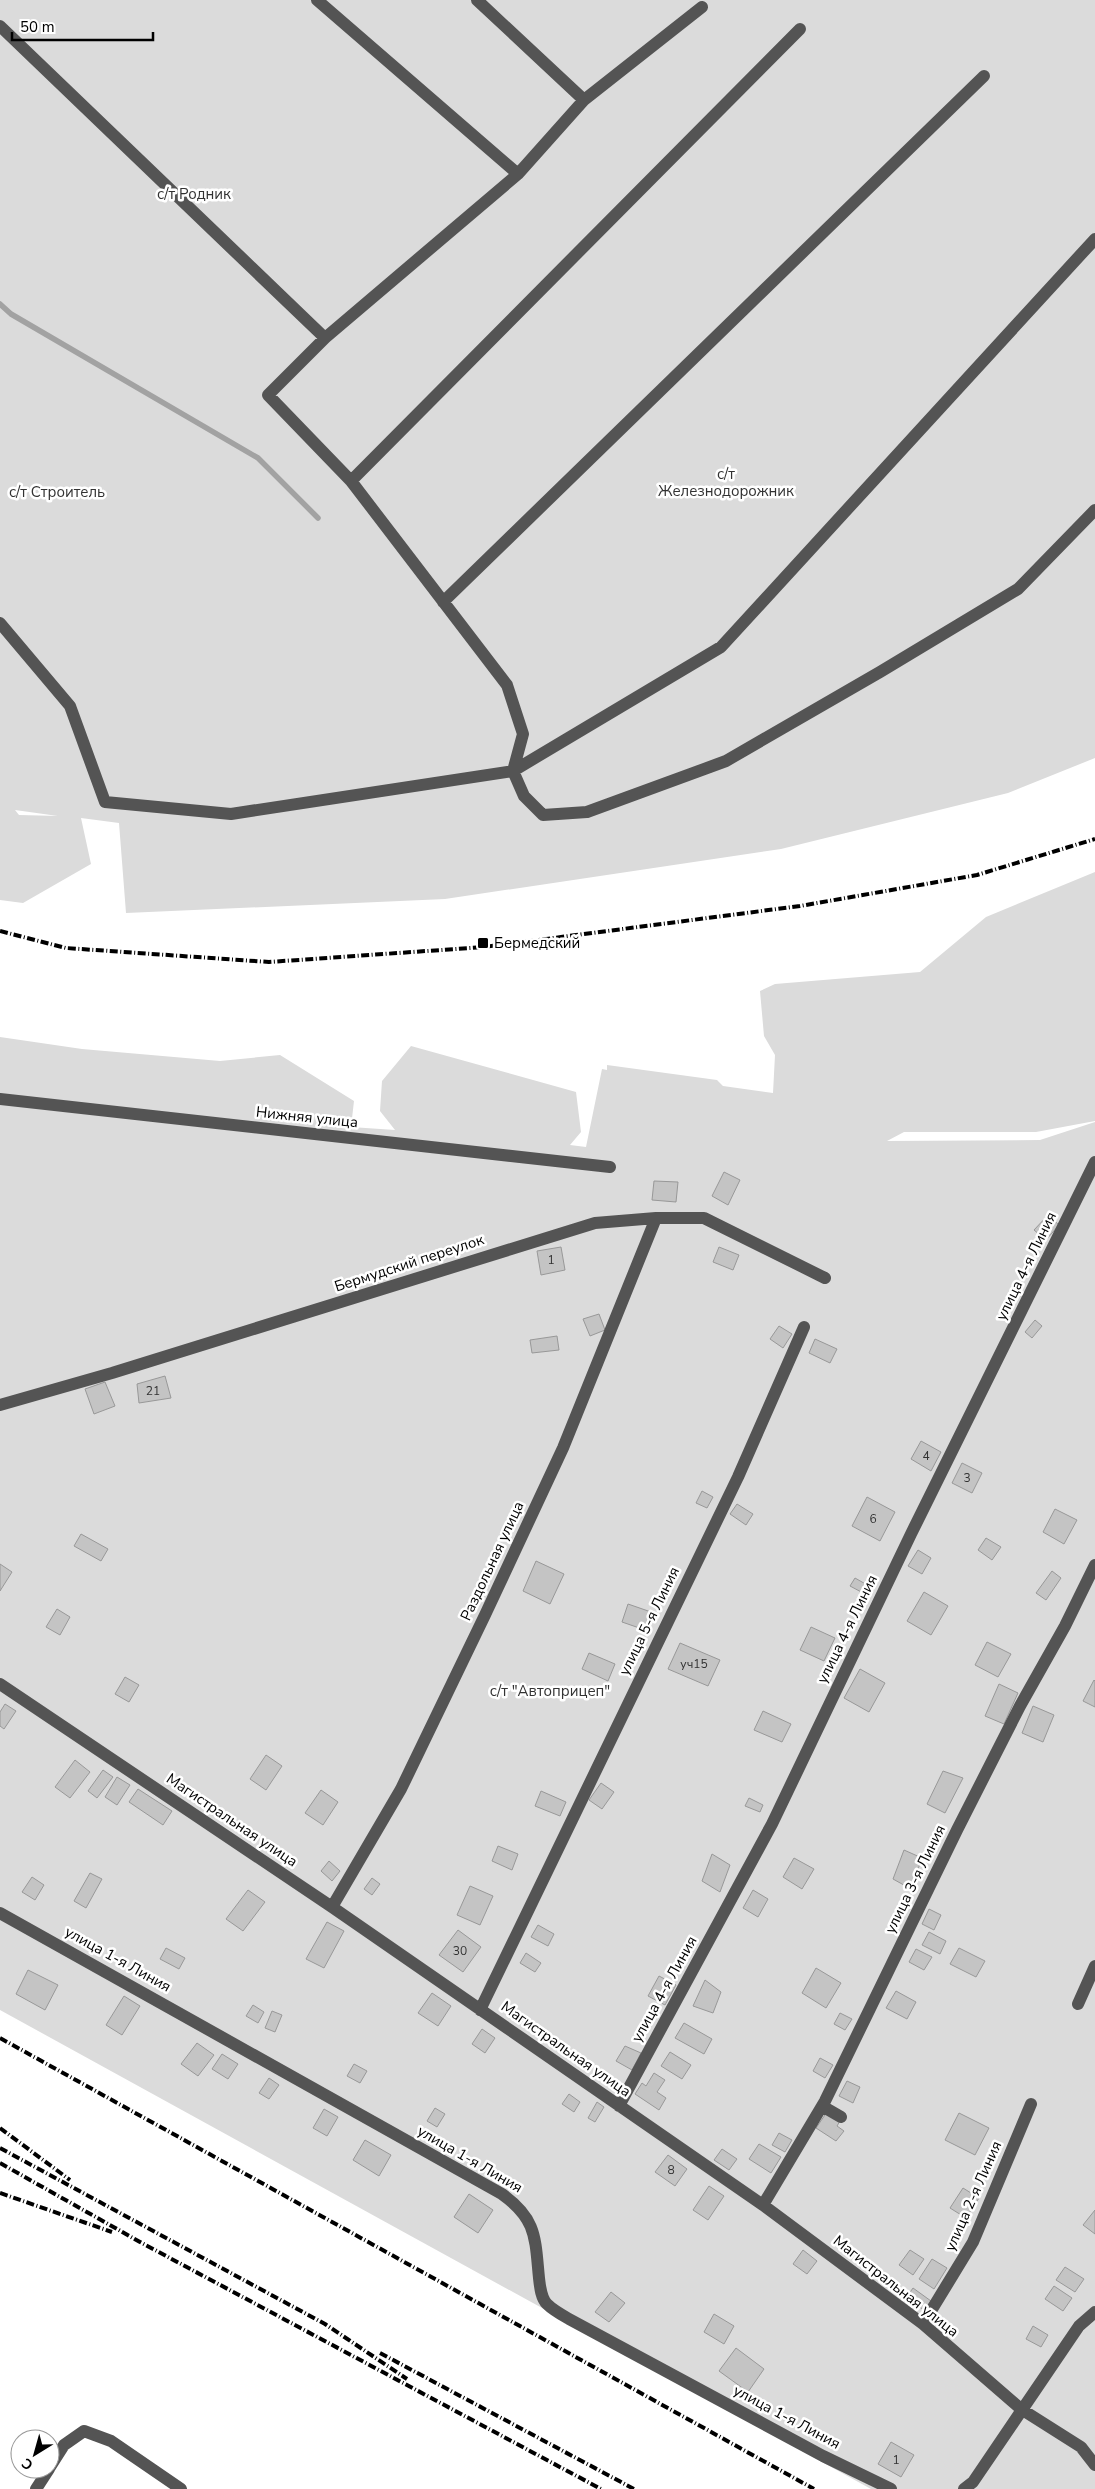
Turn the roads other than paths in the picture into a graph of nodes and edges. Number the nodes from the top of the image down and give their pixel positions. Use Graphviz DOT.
graph roads {
  1 [pos="317,0"];
  2 [pos="477,0"];
  3 [pos="702,7"];
  4 [pos="0,26"];
  5 [pos="800,30"];
  6 [pos="984,76"];
  7 [pos="584,100"];
  8 [pos="518,174"];
  9 [pos="1095,239"];
  10 [pos="325,338"];
  11 [pos="351,481"];
  12 [pos="1095,510"];
  13 [pos="444,602"];
  14 [pos="0,623"];
  15 [pos="513,772"];
  16 [pos="0,1099"];
  17 [pos="1095,1162"];
  18 [pos="610,1167"];
  19 [pos="656,1218"];
  20 [pos="825,1278"];
  21 [pos="804,1327"];
  22 [pos="0,1405"];
  23 [pos="1095,1565"];
  24 [pos="0,1684"];
  25 [pos="332,1907"];
  26 [pos="0,1913"];
  27 [pos="1095,1966"];
  28 [pos="1078,2004"];
  29 [pos="480,2010"];
  30 [pos="1031,2104"];
  31 [pos="619,2106"];
  32 [pos="822,2106"];
  33 [pos="841,2117"];
  34 [pos="763,2205"];
  35 [pos="1095,2312"];
  36 [pos="923,2324"];
  37 [pos="1021,2408"];
  38 [pos="60,2452"];
  39 [pos="1095,2465"];
  40 [pos="181,2489"];
  41 [pos="891,2489"];
  42 [pos="964,2489"];
  1 -- 8 [label="street"];
  2 -- 7 [label="street"];
  3 -- 7 [label="street"];
  4 -- 10 [label="street"];
  5 -- 11 [label="street"];
  6 -- 13 [label="street"];
  7 -- 8 [label="street"];
  8 -- 10 [label="street"];
  9 -- 15 [label="street"];
  10 -- 11 [label="street"];
  11 -- 13 [label="street"];
  12 -- 15 [label="street"];
  13 -- 15 [label="street"];
  14 -- 15 [label="street"];
  16 -- 18 [label="street, Нижняя улица"];
  17 -- 31 [label="street, улица 4-я Линия"];
  19 -- 20 [label="street, Бермудский переулок"];
  19 -- 22 [label="street, Бермудский переулок"];
  19 -- 25 [label="street, Раздольная улица"];
  21 -- 29 [label="street, улица 5-я Линия"];
  23 -- 32 [label="street, улица 3-я Линия"];
  24 -- 25 [label="street, Магистральная улица"];
  25 -- 29 [label="street, Магистральная улица"];
  26 -- 41 [label="street, улица 1-я Линия"];
  27 -- 28 [label="street"];
  29 -- 31 [label="street, Магистральная улица"];
  30 -- 36 [label="street, улица 2-я Линия"];
  31 -- 34 [label="street, Магистральная улица"];
  32 -- 33 [label="street"];
  32 -- 34 [label="street, улица 3-я Линия"];
  34 -- 36 [label="street, Магистральная улица"];
  35 -- 37 [label="street"];
  36 -- 37 [label="street, Магистральная улица"];
  37 -- 39 [label="street, Магистральная улица"];
  37 -- 42 [label="street"];
  38 -- 40 [label="street"];
}
